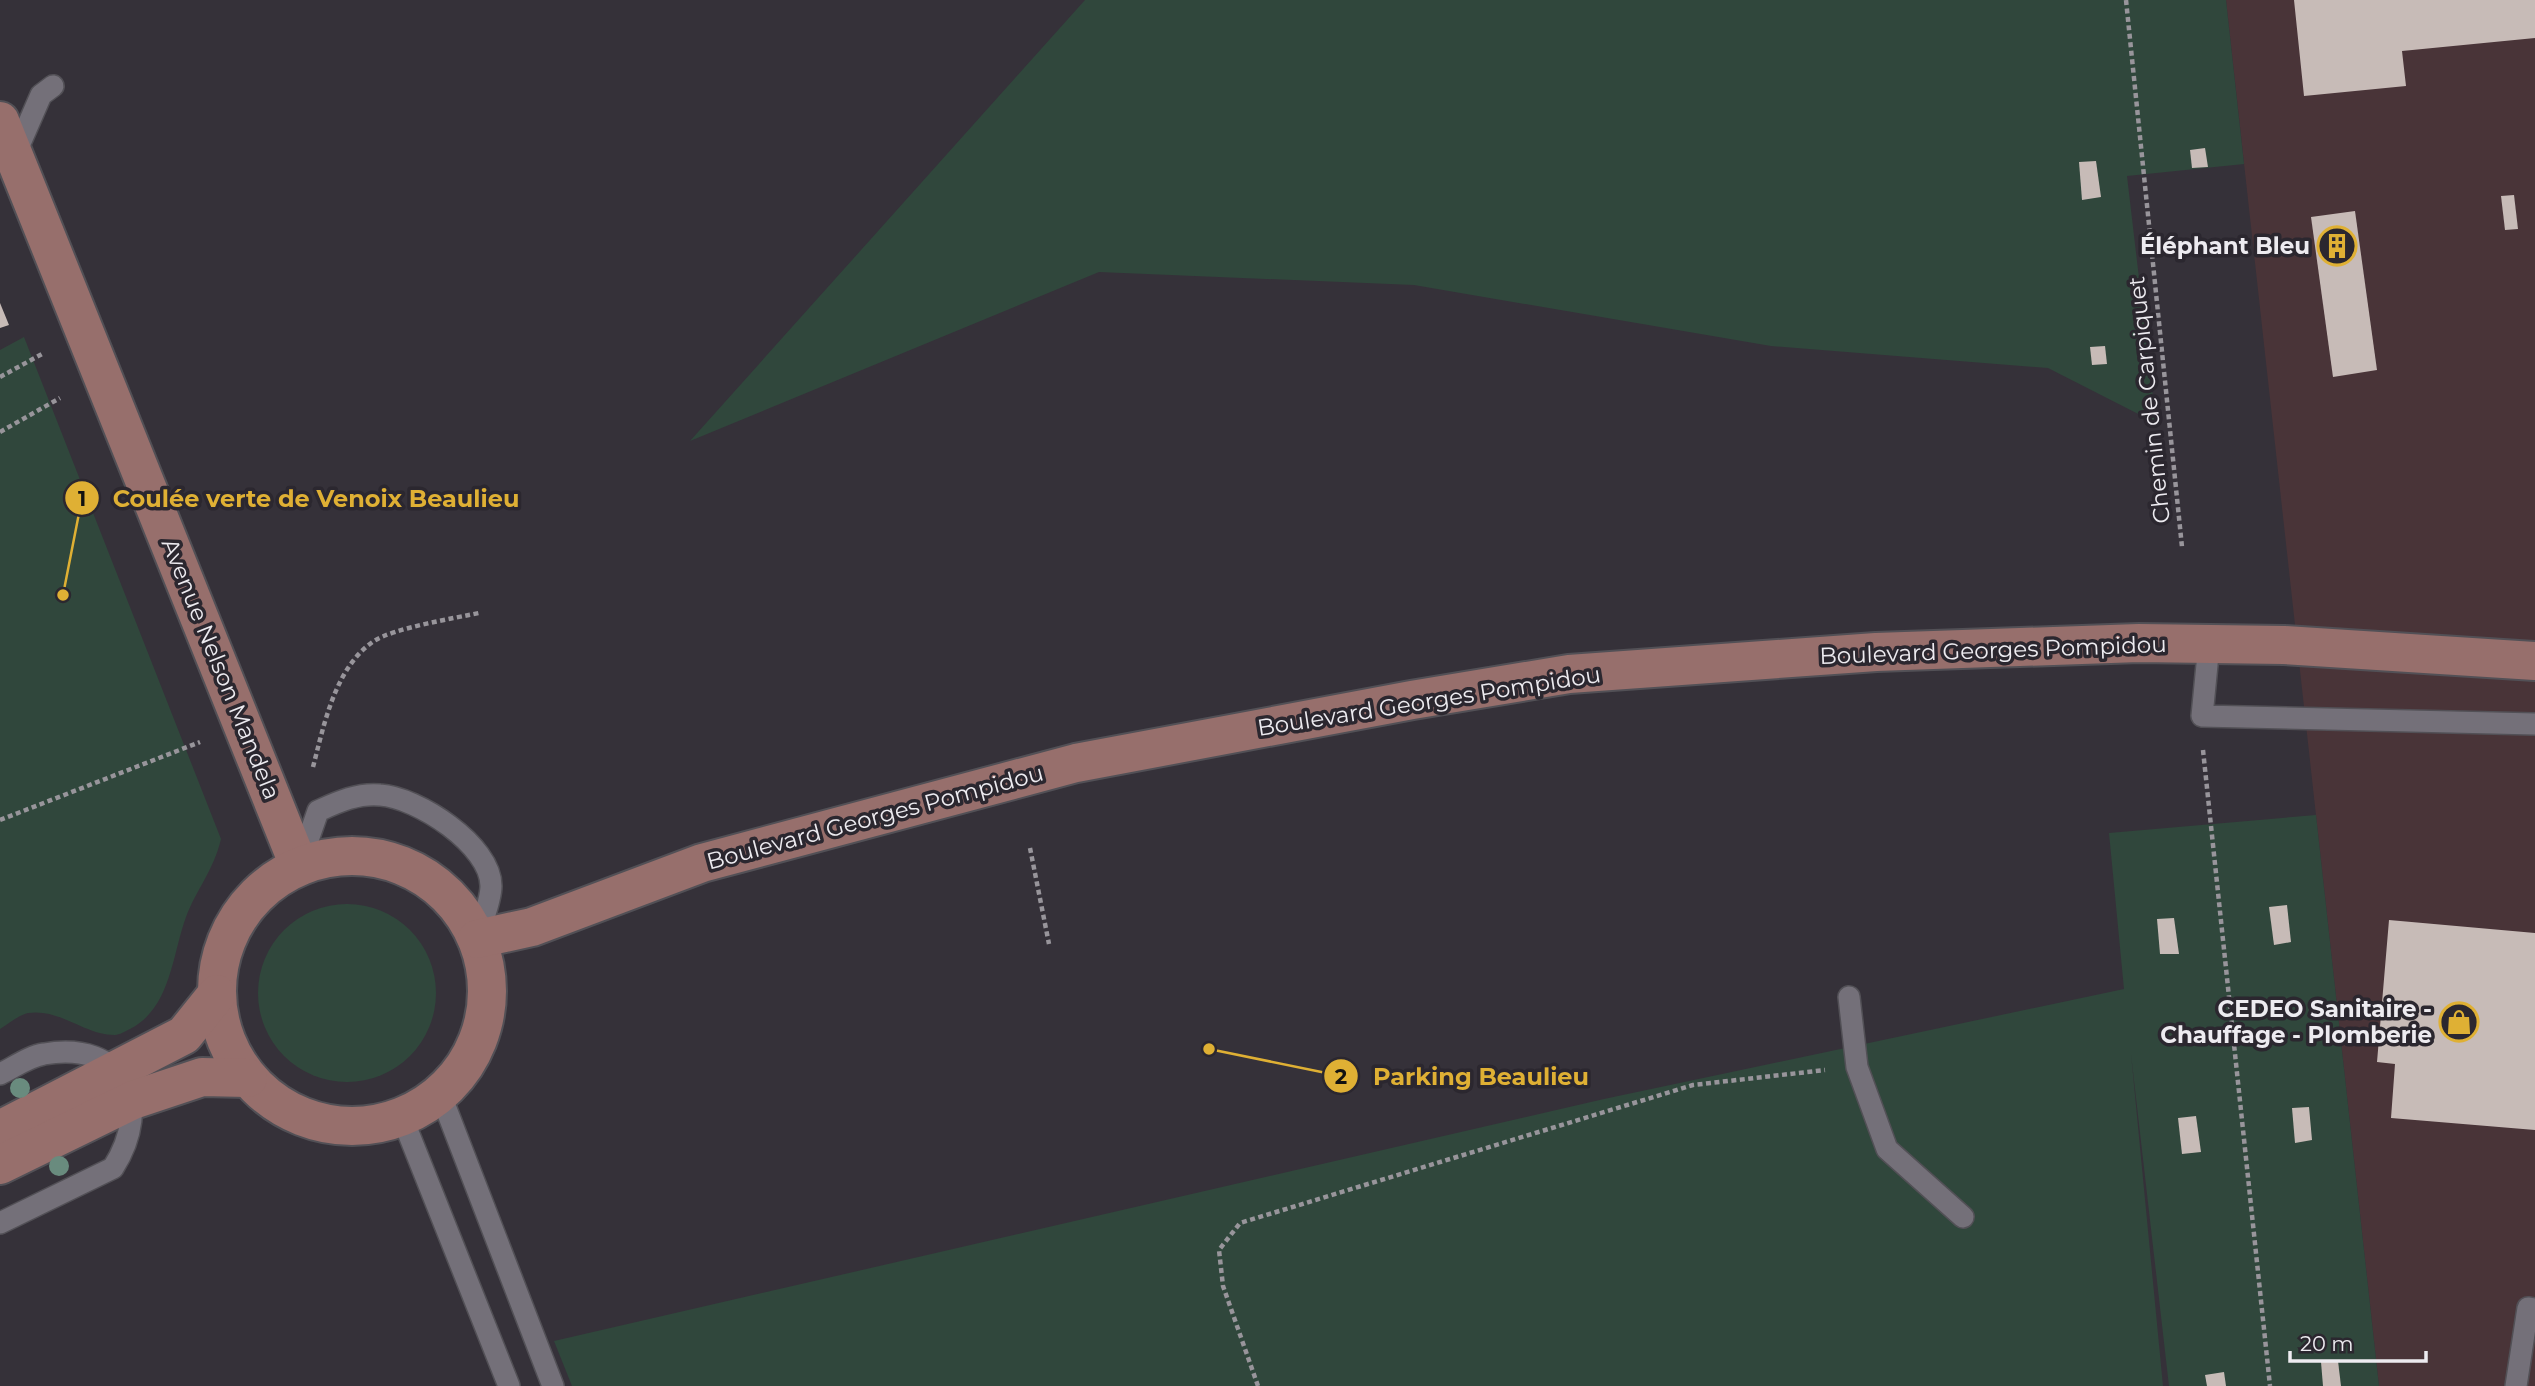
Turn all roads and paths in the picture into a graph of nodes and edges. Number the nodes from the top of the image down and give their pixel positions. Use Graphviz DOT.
graph roads {
  1 [pos="2126,0"];
  2 [pos="53,86"];
  3 [pos="0,121"];
  4 [pos="14,157"];
  5 [pos="42,354"];
  6 [pos="0,377"];
  7 [pos="60,398"];
  8 [pos="0,432"];
  9 [pos="2182,547"];
  10 [pos="479,613"];
  11 [pos="2209,644"];
  12 [pos="2535,661"];
  13 [pos="2535,724"];
  14 [pos="200,741"];
  15 [pos="2203,745"];
  16 [pos="313,766"];
  17 [pos="0,820"];
  18 [pos="1030,848"];
  19 [pos="299,866"];
  20 [pos="477,939"];
  21 [pos="1049,944"];
  22 [pos="217,995"];
  23 [pos="1849,997"];
  24 [pos="1857,1067"];
  25 [pos="0,1074"];
  26 [pos="248,1078"];
  27 [pos="125,1085"];
  28 [pos="440,1093"];
  29 [pos="402,1117"];
  30 [pos="0,1130"];
  31 [pos="0,1165"];
  32 [pos="1963,1217"];
  33 [pos="0,1223"];
  34 [pos="2535,1309"];
  35 [pos="509,1386"];
  36 [pos="553,1386"];
  37 [pos="1258,1386"];
  38 [pos="2270,1386"];
  39 [pos="2516,1386"];
  1 -- 9 [label="path, Chemin de Carpiquet"];
  2 -- 4 [label="lane"];
  3 -- 4 [label="street, Avenue Nelson Mandela"];
  4 -- 19 [label="street, Avenue Nelson Mandela"];
  5 -- 6 [label="path"];
  7 -- 8 [label="path"];
  10 -- 16 [label="path"];
  11 -- 12 [label="street, Boulevard Georges Pompidou"];
  11 -- 13 [label="lane"];
  11 -- 20 [label="street, Boulevard Georges Pompidou"];
  14 -- 17 [label="path"];
  15 -- 38 [label="path"];
  18 -- 21 [label="path"];
  19 -- 20 [label="street"];
  19 -- 20 [label="lane"];
  19 -- 22 [label="street"];
  20 -- 28 [label="street"];
  22 -- 26 [label="street"];
  22 -- 27 [label="street"];
  23 -- 24 [label="lane"];
  24 -- 32 [label="lane"];
  24 -- 37 [label="path"];
  25 -- 27 [label="lane"];
  26 -- 27 [label="street"];
  26 -- 29 [label="street"];
  27 -- 30 [label="street"];
  27 -- 31 [label="street"];
  27 -- 33 [label="lane"];
  28 -- 29 [label="street"];
  28 -- 36 [label="lane"];
  29 -- 35 [label="lane"];
  34 -- 39 [label="lane"];
}
